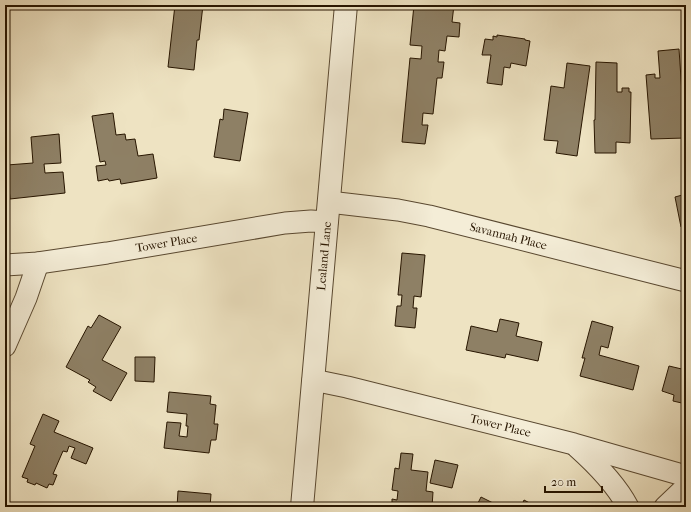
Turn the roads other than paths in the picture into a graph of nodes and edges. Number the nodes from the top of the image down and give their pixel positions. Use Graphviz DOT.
graph roads {
  1 [pos="346,5"];
  2 [pos="328,212"];
  3 [pos="38,263"];
  4 [pos="5,265"];
  5 [pos="686,281"];
  6 [pos="5,346"];
  7 [pos="313,380"];
  8 [pos="574,444"];
  9 [pos="686,476"];
  10 [pos="686,487"];
  11 [pos="302,507"];
  12 [pos="628,507"];
  13 [pos="665,507"];
  1 -- 2 [label="street, Lealand Lane"];
  2 -- 3 [label="street, Tower Place"];
  2 -- 5 [label="street, Savannah Place"];
  2 -- 7 [label="street, Lealand Lane"];
  3 -- 4 [label="street, Tower Place"];
  3 -- 6 [label="street"];
  7 -- 8 [label="street, Tower Place"];
  7 -- 11 [label="street, Lealand Lane"];
  8 -- 9 [label="street, Tower Place"];
  8 -- 12 [label="street"];
  10 -- 13 [label="street"];
}
